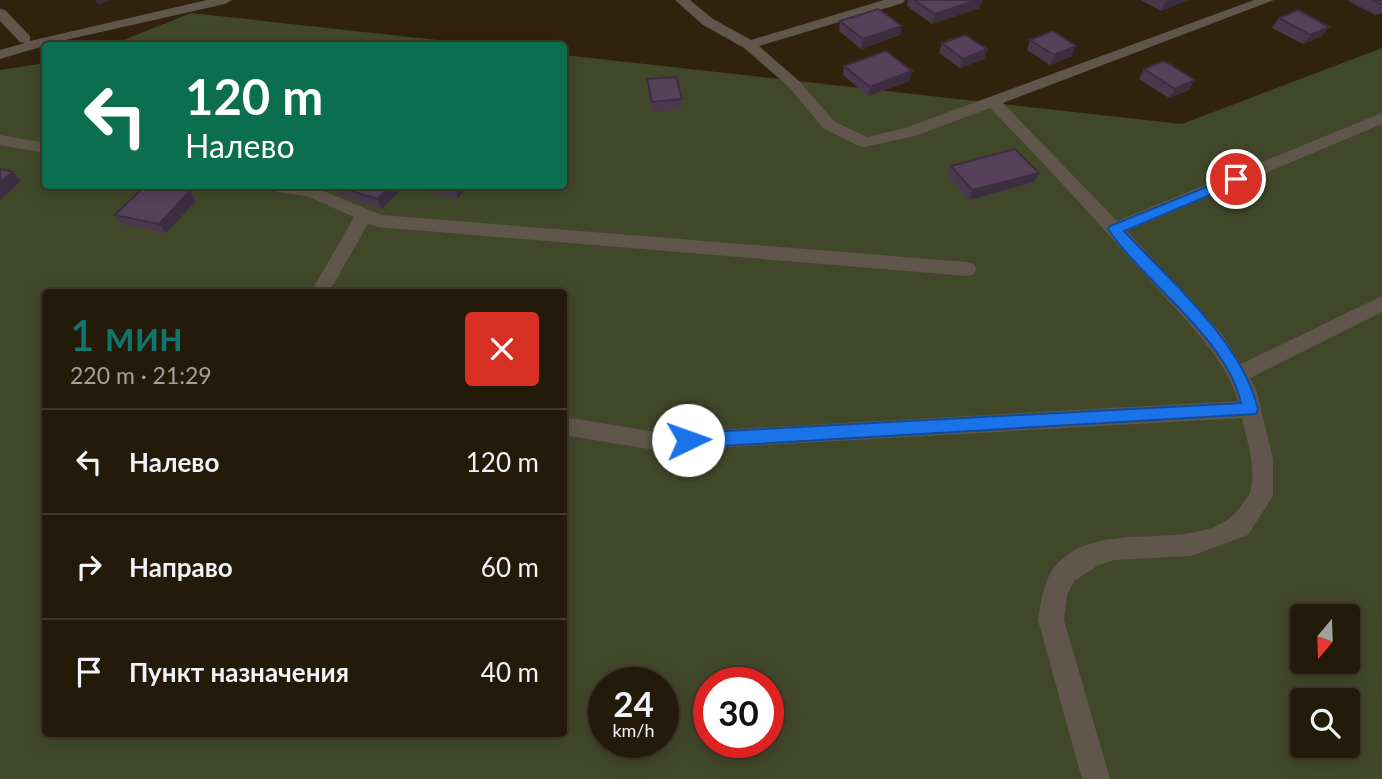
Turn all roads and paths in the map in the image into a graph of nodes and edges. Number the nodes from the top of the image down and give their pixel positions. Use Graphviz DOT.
graph roads {
  1 [pos="225,0"];
  2 [pos="682,0"];
  3 [pos="898,0"];
  4 [pos="1267,0"];
  5 [pos="3,7"];
  6 [pos="26,43"];
  7 [pos="749,45"];
  8 [pos="42,52"];
  9 [pos="0,55"];
  10 [pos="991,100"];
  11 [pos="1382,118"];
  12 [pos="0,140"];
  13 [pos="42,147"];
  14 [pos="297,189"];
  15 [pos="364,215"];
  16 [pos="1115,229"];
  17 [pos="967,269"];
  18 [pos="322,289"];
  19 [pos="1382,303"];
  20 [pos="1237,375"];
  21 [pos="1250,409"];
  22 [pos="567,426"];
  23 [pos="1096,779"];
  1 -- 6 [label="street"];
  2 -- 7 [label="street"];
  3 -- 7 [label="street"];
  4 -- 10 [label="street"];
  5 -- 6 [label="street"];
  6 -- 8 [label="street"];
  6 -- 9 [label="street"];
  7 -- 10 [label="street"];
  10 -- 16 [label="street"];
  11 -- 16 [label="street"];
  12 -- 13 [label="street"];
  14 -- 15 [label="street"];
  15 -- 17 [label="street"];
  15 -- 18 [label="street"];
  16 -- 20 [label="street"];
  19 -- 20 [label="street"];
  20 -- 21 [label="street"];
  21 -- 22 [label="street"];
  21 -- 23 [label="street"];
}
